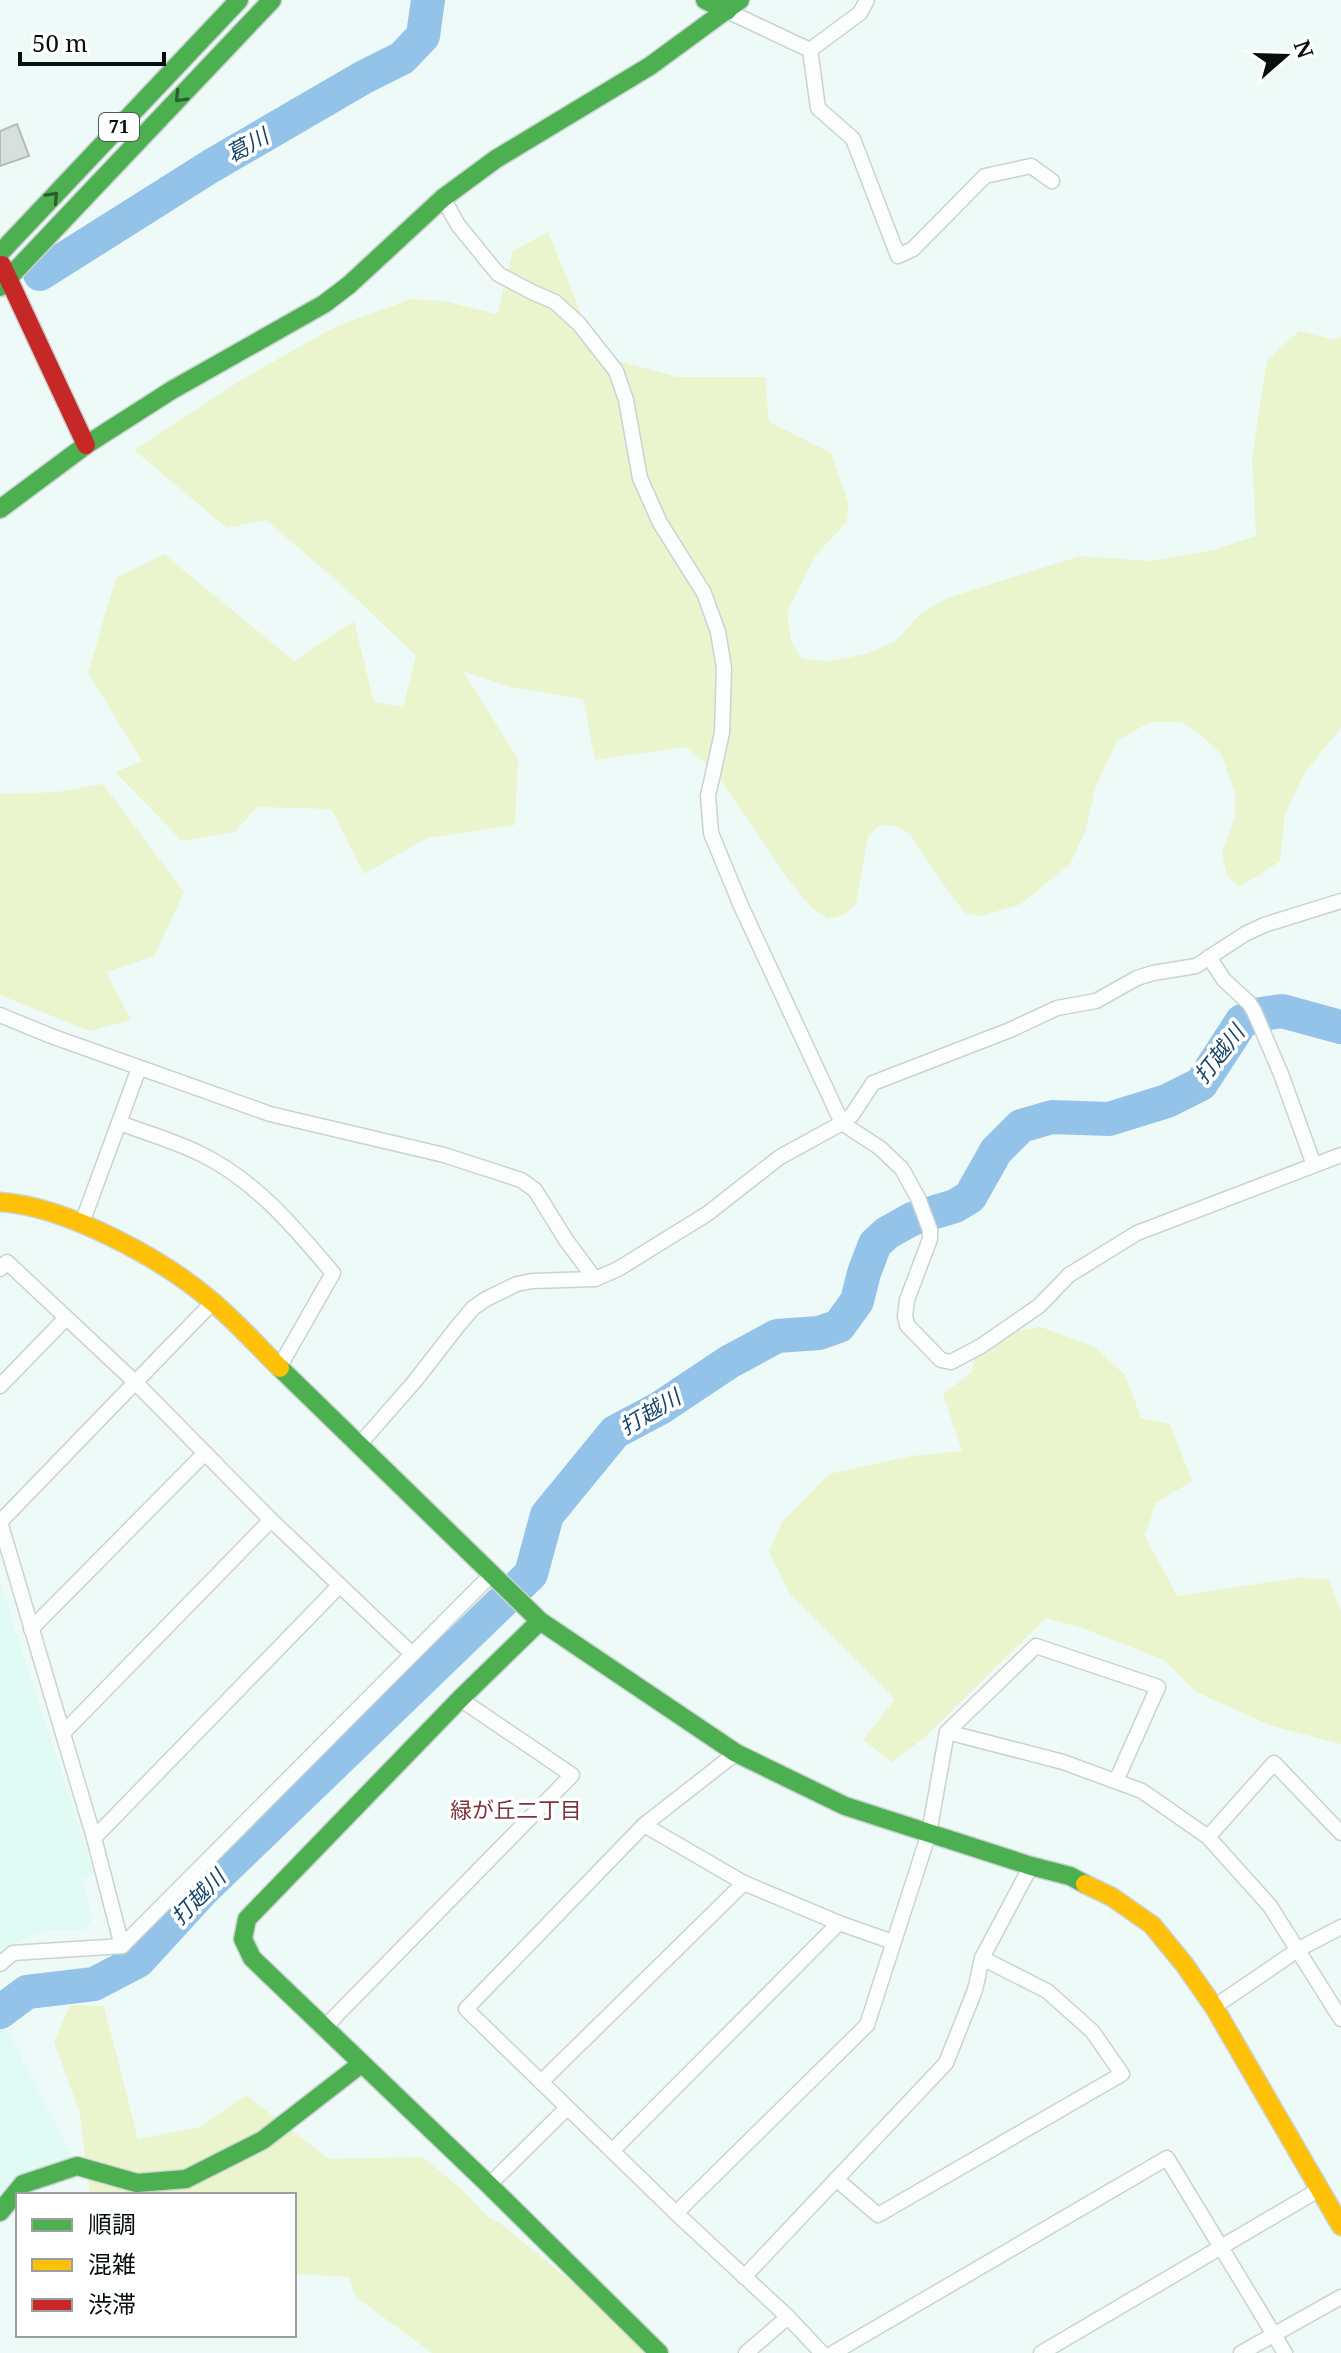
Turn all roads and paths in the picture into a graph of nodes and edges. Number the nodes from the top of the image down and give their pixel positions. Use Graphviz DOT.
graph roads {
  1 [pos="239,0"];
  2 [pos="272,0"];
  3 [pos="705,0"];
  4 [pos="867,0"];
  5 [pos="733,6"];
  6 [pos="810,50"];
  7 [pos="1052,181"];
  8 [pos="443,198"];
  9 [pos="0,253"];
  10 [pos="6,274"];
  11 [pos="86,445"];
  12 [pos="0,509"];
  13 [pos="1341,901"];
  14 [pos="1209,957"];
  15 [pos="0,1015"];
  16 [pos="139,1068"];
  17 [pos="120,1123"];
  18 [pos="842,1123"];
  19 [pos="1341,1155"];
  20 [pos="1314,1165"];
  21 [pos="0,1202"];
  22 [pos="82,1223"];
  23 [pos="0,1269"];
  24 [pos="595,1279"];
  25 [pos="213,1302"];
  26 [pos="66,1318"];
  27 [pos="280,1366"];
  28 [pos="136,1383"];
  29 [pos="0,1386"];
  30 [pos="359,1445"];
  31 [pos="205,1453"];
  32 [pos="271,1520"];
  33 [pos="0,1522"];
  34 [pos="496,1578"];
  35 [pos="340,1585"];
  36 [pos="535,1616"];
  37 [pos="31,1629"];
  38 [pos="411,1653"];
  39 [pos="460,1699"];
  40 [pos="947,1732"];
  41 [pos="63,1733"];
  42 [pos="736,1753"];
  43 [pos="1116,1781"];
  44 [pos="644,1825"];
  45 [pos="929,1833"];
  46 [pos="1341,1833"];
  47 [pos="1208,1837"];
  48 [pos="94,1838"];
  49 [pos="1031,1866"];
  50 [pos="744,1883"];
  51 [pos="839,1923"];
  52 [pos="1341,1927"];
  53 [pos="893,1942"];
  54 [pos="122,1946"];
  55 [pos="1299,1949"];
  56 [pos="982,1958"];
  57 [pos="0,1964"];
  58 [pos="1214,2007"];
  59 [pos="1341,2019"];
  60 [pos="324,2028"];
  61 [pos="361,2064"];
  62 [pos="541,2082"];
  63 [pos="567,2108"];
  64 [pos="612,2151"];
  65 [pos="836,2179"];
  66 [pos="489,2185"];
  67 [pos="1320,2189"];
  68 [pos="0,2212"];
  69 [pos="676,2213"];
  70 [pos="1341,2226"];
  71 [pos="1221,2246"];
  72 [pos="744,2277"];
  73 [pos="1341,2297"];
  74 [pos="788,2317"];
  75 [pos="1274,2334"];
  76 [pos="659,2353"];
  77 [pos="746,2353"];
  78 [pos="822,2353"];
  79 [pos="833,2353"];
  80 [pos="1041,2353"];
  81 [pos="1241,2353"];
  82 [pos="1285,2353"];
  9 -- 1 [label="street, 71, one-way"];
  2 -- 10 [label="street, 71, one-way"];
  3 -- 5 [label="street"];
  4 -- 6 [label="street"];
  5 -- 6 [label="street"];
  5 -- 8 [label="street"];
  6 -- 7 [label="street"];
  8 -- 11 [label="street"];
  8 -- 18 [label="street"];
  10 -- 11 [label="street"];
  11 -- 12 [label="street"];
  13 -- 14 [label="street"];
  14 -- 18 [label="street"];
  14 -- 20 [label="street"];
  15 -- 16 [label="street"];
  16 -- 17 [label="street"];
  16 -- 24 [label="street"];
  17 -- 22 [label="street"];
  17 -- 27 [label="street"];
  18 -- 20 [label="street"];
  18 -- 24 [label="street"];
  19 -- 20 [label="street"];
  21 -- 22 [label="street"];
  22 -- 25 [label="street"];
  23 -- 26 [label="street"];
  24 -- 30 [label="street"];
  25 -- 27 [label="street"];
  25 -- 28 [label="street"];
  26 -- 28 [label="street"];
  26 -- 29 [label="street"];
  27 -- 30 [label="street"];
  28 -- 31 [label="street"];
  28 -- 33 [label="street"];
  30 -- 34 [label="street"];
  31 -- 32 [label="street"];
  31 -- 37 [label="street"];
  32 -- 35 [label="street"];
  32 -- 41 [label="street"];
  33 -- 37 [label="street"];
  34 -- 36 [label="street"];
  34 -- 38 [label="street"];
  35 -- 38 [label="street"];
  35 -- 48 [label="street"];
  36 -- 39 [label="street"];
  36 -- 42 [label="street"];
  37 -- 41 [label="street"];
  38 -- 54 [label="street"];
  39 -- 60 [label="street"];
  39 -- 60 [label="street"];
  40 -- 43 [label="street"];
  40 -- 43 [label="street"];
  40 -- 45 [label="street"];
  41 -- 48 [label="street"];
  42 -- 44 [label="street"];
  42 -- 45 [label="street"];
  43 -- 47 [label="street"];
  44 -- 50 [label="street"];
  44 -- 62 [label="street"];
  45 -- 49 [label="street"];
  45 -- 53 [label="street"];
  46 -- 47 [label="street"];
  47 -- 55 [label="street"];
  48 -- 54 [label="street"];
  49 -- 56 [label="street"];
  49 -- 58 [label="street"];
  50 -- 51 [label="street"];
  50 -- 62 [label="street"];
  51 -- 53 [label="street"];
  51 -- 64 [label="street"];
  52 -- 55 [label="street"];
  53 -- 69 [label="street"];
  54 -- 57 [label="street"];
  55 -- 58 [label="street"];
  55 -- 59 [label="street"];
  56 -- 65 [label="street"];
  56 -- 65 [label="street"];
  58 -- 67 [label="street"];
  60 -- 61 [label="street"];
  61 -- 66 [label="street"];
  61 -- 68 [label="street"];
  62 -- 63 [label="street"];
  63 -- 64 [label="street"];
  63 -- 66 [label="street"];
  64 -- 69 [label="street"];
  65 -- 72 [label="street"];
  66 -- 76 [label="street"];
  67 -- 70 [label="street"];
  67 -- 71 [label="street"];
  69 -- 72 [label="street"];
  71 -- 75 [label="street"];
  71 -- 79 [label="street"];
  71 -- 80 [label="street"];
  72 -- 74 [label="street"];
  73 -- 75 [label="street"];
  74 -- 77 [label="street"];
  74 -- 78 [label="street"];
  75 -- 81 [label="street"];
  75 -- 82 [label="street"];
}
